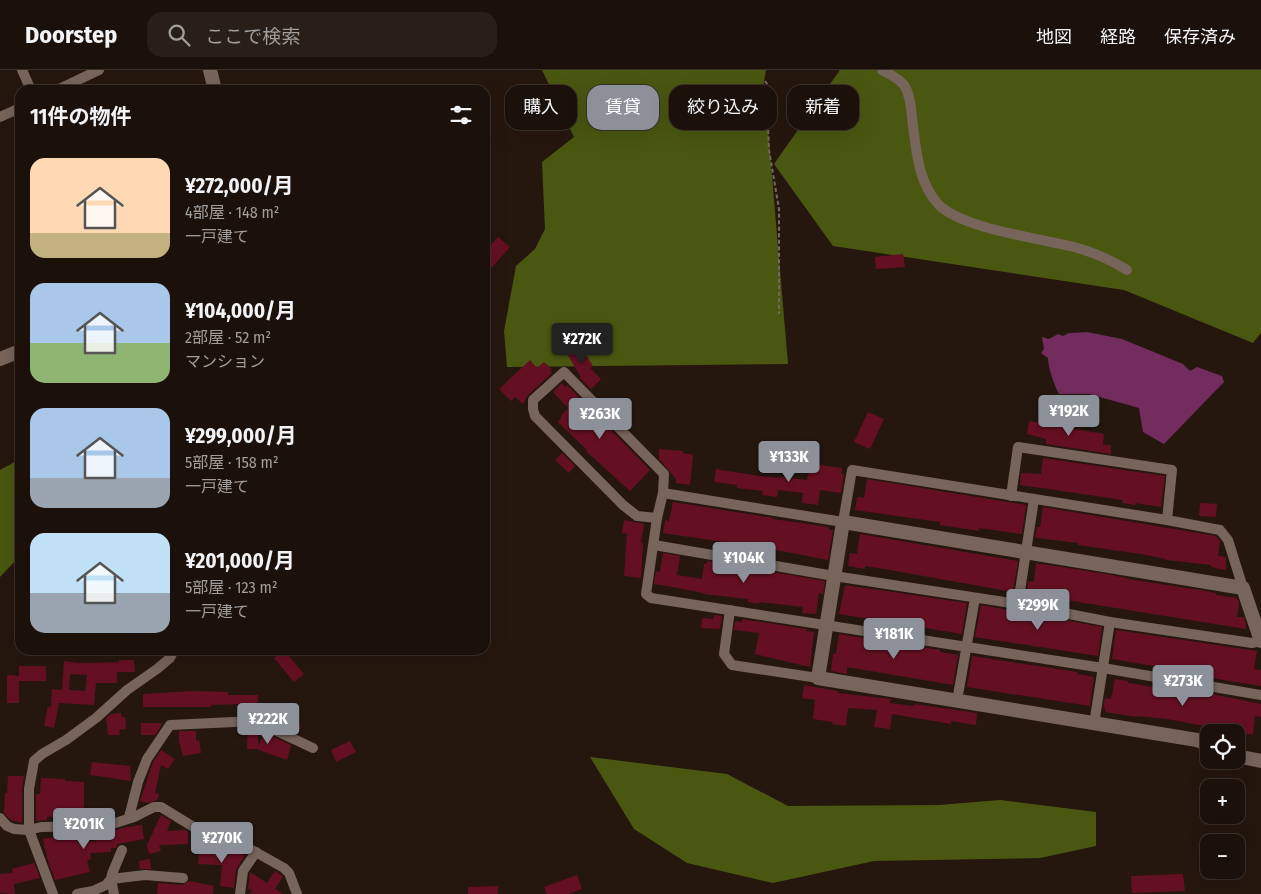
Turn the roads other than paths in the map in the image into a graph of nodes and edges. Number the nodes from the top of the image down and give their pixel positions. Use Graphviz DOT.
graph roads {
  1 [pos="22,70"];
  2 [pos="99,70"];
  3 [pos="210,70"];
  4 [pos="882,70"];
  5 [pos="29,85"];
  6 [pos="68,85"];
  7 [pos="214,85"];
  8 [pos="15,110"];
  9 [pos="0,117"];
  10 [pos="1127,270"];
  11 [pos="15,353"];
  12 [pos="0,359"];
  13 [pos="663,493"];
  14 [pos="1011,496"];
  15 [pos="1034,499"];
  16 [pos="657,518"];
  17 [pos="1167,520"];
  18 [pos="843,522"];
  19 [pos="654,545"];
  20 [pos="1025,552"];
  21 [pos="834,576"];
  22 [pos="1243,588"];
  23 [pos="976,598"];
  24 [pos="1018,604"];
  25 [pos="730,610"];
  26 [pos="1110,622"];
  27 [pos="826,624"];
  28 [pos="1261,641"];
  29 [pos="966,648"];
  30 [pos="172,655"];
  31 [pos="1103,668"];
  32 [pos="818,678"];
  33 [pos="1261,695"];
  34 [pos="957,701"];
  35 [pos="1094,724"];
  36 [pos="1200,741"];
  37 [pos="313,748"];
  38 [pos="1245,758"];
  39 [pos="1261,761"];
  40 [pos="0,818"];
  41 [pos="129,818"];
  42 [pos="29,830"];
  43 [pos="122,850"];
  44 [pos="256,852"];
  45 [pos="183,878"];
  46 [pos="111,880"];
  47 [pos="294,892"];
  48 [pos="53,894"];
  49 [pos="77,894"];
  50 [pos="114,894"];
  51 [pos="240,894"];
  1 -- 5 [label="street"];
  2 -- 6 [label="street"];
  3 -- 7 [label="street"];
  4 -- 10 [label="street"];
  8 -- 9 [label="street"];
  11 -- 12 [label="street"];
  13 -- 16 [label="street"];
  13 -- 16 [label="street"];
  13 -- 18 [label="street"];
  14 -- 15 [label="street"];
  14 -- 17 [label="street"];
  14 -- 18 [label="street"];
  15 -- 17 [label="street"];
  15 -- 20 [label="street"];
  16 -- 19 [label="street"];
  17 -- 22 [label="street"];
  18 -- 20 [label="street"];
  18 -- 21 [label="street"];
  19 -- 21 [label="street"];
  19 -- 25 [label="street"];
  20 -- 22 [label="street"];
  20 -- 24 [label="street"];
  21 -- 23 [label="street"];
  21 -- 27 [label="street"];
  22 -- 28 [label="street"];
  23 -- 24 [label="street"];
  23 -- 29 [label="street"];
  24 -- 26 [label="street"];
  25 -- 27 [label="street"];
  25 -- 32 [label="street"];
  26 -- 28 [label="street"];
  26 -- 31 [label="street"];
  27 -- 29 [label="street"];
  27 -- 32 [label="street"];
  29 -- 31 [label="street"];
  29 -- 34 [label="street"];
  30 -- 42 [label="street"];
  31 -- 33 [label="street"];
  31 -- 35 [label="street"];
  32 -- 34 [label="street"];
  34 -- 35 [label="street"];
  35 -- 36 [label="street"];
  37 -- 41 [label="street"];
  38 -- 39 [label="street"];
  40 -- 42 [label="street"];
  41 -- 42 [label="street"];
  41 -- 44 [label="street"];
  42 -- 48 [label="street"];
  43 -- 46 [label="street"];
  44 -- 47 [label="street"];
  44 -- 51 [label="street"];
  45 -- 46 [label="street"];
  46 -- 49 [label="street"];
  46 -- 50 [label="street"];
}
